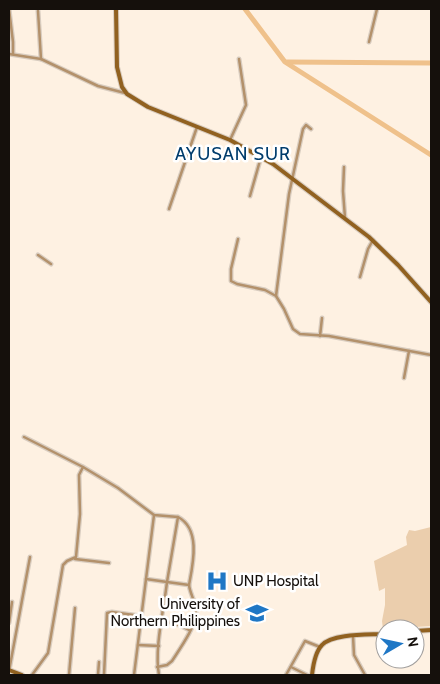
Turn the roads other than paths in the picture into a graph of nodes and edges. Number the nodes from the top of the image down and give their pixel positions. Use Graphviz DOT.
graph roads {
  1 [pos="9,9"];
  2 [pos="116,9"];
  3 [pos="376,9"];
  4 [pos="38,11"];
  5 [pos="369,42"];
  6 [pos="9,54"];
  7 [pos="13,54"];
  8 [pos="41,59"];
  9 [pos="239,59"];
  10 [pos="127,94"];
  11 [pos="197,127"];
  12 [pos="311,129"];
  13 [pos="230,140"];
  14 [pos="261,157"];
  15 [pos="344,167"];
  16 [pos="293,179"];
  17 [pos="250,196"];
  18 [pos="169,209"];
  19 [pos="345,218"];
  20 [pos="238,239"];
  21 [pos="373,240"];
  22 [pos="38,255"];
  23 [pos="51,264"];
  24 [pos="360,277"];
  25 [pos="276,296"];
  26 [pos="431,302"];
  27 [pos="322,318"];
  28 [pos="320,336"];
  29 [pos="409,351"];
  30 [pos="431,354"];
  31 [pos="404,378"];
  32 [pos="24,437"];
  33 [pos="83,467"];
  34 [pos="154,515"];
  35 [pos="178,517"];
  36 [pos="30,557"];
  37 [pos="75,558"];
  38 [pos="109,563"];
  39 [pos="146,579"];
  40 [pos="167,582"];
  41 [pos="189,585"];
  42 [pos="12,602"];
  43 [pos="75,608"];
  44 [pos="142,616"];
  45 [pos="162,621"];
  46 [pos="9,623"];
  47 [pos="189,630"];
  48 [pos="375,635"];
  49 [pos="353,636"];
  50 [pos="138,644"];
  51 [pos="159,646"];
  52 [pos="321,647"];
  53 [pos="99,662"];
  54 [pos="157,667"];
  55 [pos="291,667"];
  56 [pos="9,671"];
  57 [pos="22,675"];
  58 [pos="32,675"];
  59 [pos="69,675"];
  60 [pos="98,675"];
  61 [pos="104,675"];
  62 [pos="134,675"];
  63 [pos="159,675"];
  64 [pos="286,675"];
  65 [pos="307,675"];
  66 [pos="312,675"];
  67 [pos="365,675"];
  1 -- 7 [label="street"];
  2 -- 10 [label="street"];
  3 -- 5 [label="street"];
  4 -- 8 [label="street"];
  6 -- 7 [label="street"];
  7 -- 8 [label="street"];
  8 -- 10 [label="street"];
  9 -- 13 [label="street"];
  10 -- 11 [label="street"];
  11 -- 13 [label="street"];
  11 -- 18 [label="street"];
  12 -- 16 [label="street"];
  13 -- 14 [label="street"];
  14 -- 16 [label="street"];
  14 -- 17 [label="street"];
  15 -- 19 [label="street"];
  16 -- 19 [label="street"];
  16 -- 25 [label="street"];
  19 -- 21 [label="street"];
  20 -- 25 [label="street"];
  21 -- 24 [label="street"];
  21 -- 26 [label="street"];
  22 -- 23 [label="street"];
  25 -- 28 [label="street"];
  27 -- 28 [label="street"];
  28 -- 29 [label="street"];
  29 -- 30 [label="street"];
  29 -- 31 [label="street"];
  32 -- 33 [label="street"];
  33 -- 34 [label="street"];
  33 -- 37 [label="street"];
  34 -- 35 [label="street"];
  34 -- 39 [label="street"];
  35 -- 40 [label="street"];
  35 -- 41 [label="street"];
  36 -- 56 [label="street"];
  37 -- 38 [label="street"];
  37 -- 58 [label="street"];
  39 -- 40 [label="street"];
  39 -- 44 [label="street"];
  40 -- 41 [label="street"];
  40 -- 45 [label="street"];
  41 -- 47 [label="street"];
  42 -- 46 [label="street"];
  43 -- 59 [label="street"];
  44 -- 50 [label="street"];
  44 -- 61 [label="street"];
  45 -- 47 [label="street"];
  45 -- 51 [label="street"];
  47 -- 54 [label="street"];
  48 -- 49 [label="street"];
  49 -- 52 [label="street"];
  49 -- 67 [label="street"];
  50 -- 51 [label="street"];
  50 -- 62 [label="street"];
  51 -- 54 [label="street"];
  52 -- 55 [label="street"];
  52 -- 66 [label="street"];
  53 -- 60 [label="street"];
  54 -- 63 [label="street"];
  55 -- 64 [label="street"];
  55 -- 65 [label="street"];
  56 -- 57 [label="street"];
}
